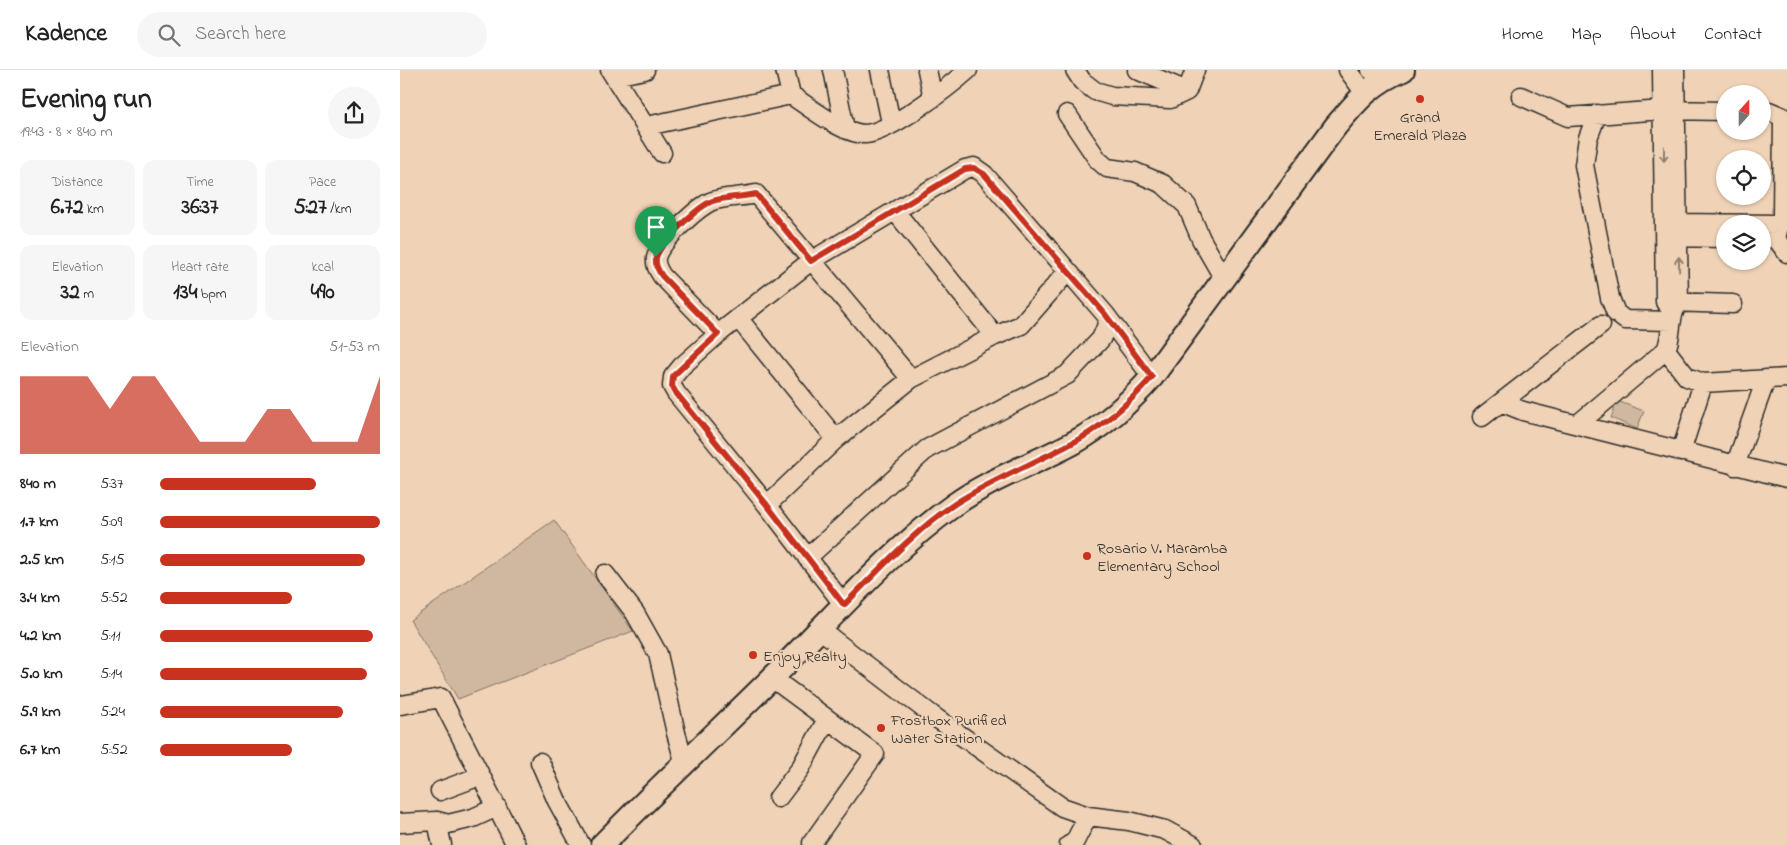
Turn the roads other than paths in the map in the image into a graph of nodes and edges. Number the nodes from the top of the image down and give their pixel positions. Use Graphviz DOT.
graph roads {
  1 [pos="645,70"];
  2 [pos="785,70"];
  3 [pos="833,70"];
  4 [pos="880,70"];
  5 [pos="927,70"];
  6 [pos="968,70"];
  7 [pos="1075,70"];
  8 [pos="1137,70"];
  9 [pos="1195,70"];
  10 [pos="1348,70"];
  11 [pos="1662,70"];
  12 [pos="1675,70"];
  13 [pos="1389,72"];
  14 [pos="612,73"];
  15 [pos="1187,91"];
  16 [pos="1364,92"];
  17 [pos="791,95"];
  18 [pos="1521,96"];
  19 [pos="933,98"];
  20 [pos="1669,111"];
  21 [pos="1716,111"];
  22 [pos="1771,112"];
  23 [pos="1067,114"];
  24 [pos="1597,114"];
  25 [pos="1568,117"];
  26 [pos="891,124"];
  27 [pos="647,126"];
  28 [pos="845,129"];
  29 [pos="1588,138"];
  30 [pos="662,153"];
  31 [pos="895,211"];
  32 [pos="1779,227"];
  33 [pos="1671,230"];
  34 [pos="1716,237"];
  35 [pos="1787,253"];
  36 [pos="811,261"];
  37 [pos="1068,271"];
  38 [pos="1224,279"];
  39 [pos="1733,304"];
  40 [pos="738,318"];
  41 [pos="1110,320"];
  42 [pos="1671,322"];
  43 [pos="1601,325"];
  44 [pos="718,334"];
  45 [pos="995,336"];
  46 [pos="1152,377"];
  47 [pos="1787,378"];
  48 [pos="911,379"];
  49 [pos="1766,379"];
  50 [pos="1703,383"];
  51 [pos="1503,403"];
  52 [pos="1482,417"];
  53 [pos="1578,424"];
  54 [pos="836,439"];
  55 [pos="1682,452"];
  56 [pos="1735,466"];
  57 [pos="1787,478"];
  58 [pos="767,505"];
  59 [pos="807,558"];
  60 [pos="605,574"];
  61 [pos="844,605"];
  62 [pos="818,628"];
  63 [pos="772,678"];
  64 [pos="401,705"];
  65 [pos="827,719"];
  66 [pos="684,761"];
  67 [pos="540,762"];
  68 [pos="480,776"];
  69 [pos="440,791"];
  70 [pos="778,798"];
  71 [pos="497,807"];
  72 [pos="1088,816"];
  73 [pos="437,821"];
  74 [pos="400,823"];
  75 [pos="812,843"];
  76 [pos="442,845"];
  77 [pos="516,845"];
  78 [pos="581,845"];
  79 [pos="602,845"];
  80 [pos="1069,845"];
  81 [pos="1193,845"];
  1 -- 14 [label="street"];
  2 -- 17 [label="street"];
  3 -- 28 [label="street"];
  4 -- 26 [label="street"];
  5 -- 19 [label="street"];
  6 -- 19 [label="street"];
  7 -- 15 [label="street"];
  8 -- 15 [label="street"];
  9 -- 15 [label="street"];
  10 -- 16 [label="street"];
  11 -- 20 [label="street"];
  12 -- 20 [label="street"];
  13 -- 16 [label="main road"];
  14 -- 27 [label="street"];
  16 -- 38 [label="main road"];
  17 -- 27 [label="street"];
  17 -- 28 [label="street"];
  18 -- 25 [label="street"];
  19 -- 26 [label="street"];
  20 -- 21 [label="street"];
  20 -- 24 [label="street"];
  20 -- 33 [label="street"];
  22 -- 32 [label="street"];
  23 -- 38 [label="street"];
  24 -- 25 [label="street"];
  24 -- 29 [label="street"];
  25 -- 29 [label="street"];
  26 -- 28 [label="street"];
  27 -- 30 [label="street"];
  29 -- 42 [label="street"];
  31 -- 36 [label="street"];
  31 -- 37 [label="street"];
  31 -- 45 [label="street"];
  32 -- 33 [label="street"];
  32 -- 35 [label="street"];
  33 -- 34 [label="street"];
  33 -- 42 [label="street"];
  36 -- 40 [label="street"];
  36 -- 44 [label="street"];
  36 -- 48 [label="street"];
  37 -- 41 [label="street"];
  37 -- 45 [label="street"];
  38 -- 46 [label="main road"];
  39 -- 42 [label="street"];
  40 -- 44 [label="street"];
  40 -- 54 [label="street"];
  41 -- 46 [label="street"];
  41 -- 59 [label="street"];
  42 -- 50 [label="street"];
  42 -- 53 [label="street"];
  43 -- 51 [label="street"];
  44 -- 58 [label="street"];
  45 -- 48 [label="street"];
  46 -- 61 [label="main road"];
  47 -- 49 [label="street"];
  48 -- 54 [label="street"];
  49 -- 50 [label="street"];
  49 -- 56 [label="street"];
  50 -- 55 [label="street"];
  51 -- 52 [label="street"];
  51 -- 53 [label="street"];
  53 -- 55 [label="street"];
  54 -- 58 [label="street"];
  55 -- 56 [label="street"];
  56 -- 57 [label="street"];
  58 -- 59 [label="street"];
  59 -- 61 [label="street"];
  60 -- 66 [label="street"];
  61 -- 62 [label="main road"];
  62 -- 63 [label="main road"];
  62 -- 72 [label="street"];
  63 -- 65 [label="street"];
  63 -- 66 [label="main road"];
  64 -- 68 [label="street"];
  65 -- 70 [label="street"];
  65 -- 75 [label="street"];
  66 -- 79 [label="main road"];
  67 -- 78 [label="street"];
  68 -- 69 [label="street"];
  68 -- 71 [label="street"];
  71 -- 73 [label="street"];
  71 -- 77 [label="street"];
  72 -- 80 [label="street"];
  72 -- 81 [label="street"];
  73 -- 74 [label="street"];
  73 -- 76 [label="street"];
}
